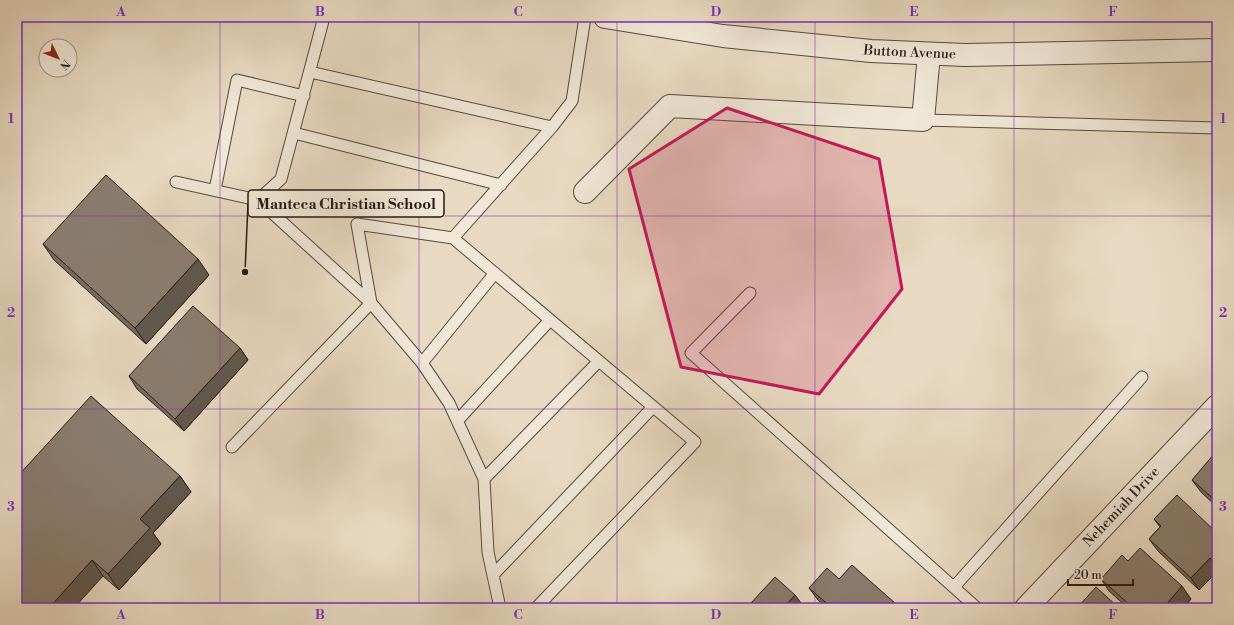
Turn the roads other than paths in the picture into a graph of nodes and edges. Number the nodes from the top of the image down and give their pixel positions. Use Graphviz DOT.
graph roads {
  1 [pos="324,17"];
  2 [pos="585,17"];
  3 [pos="605,17"];
  4 [pos="1217,50"];
  5 [pos="929,54"];
  6 [pos="310,72"];
  7 [pos="304,96"];
  8 [pos="923,120"];
  9 [pos="552,127"];
  10 [pos="1217,128"];
  11 [pos="294,133"];
  12 [pos="176,182"];
  13 [pos="500,185"];
  14 [pos="215,190"];
  15 [pos="585,192"];
  16 [pos="258,200"];
  17 [pos="453,238"];
  18 [pos="495,273"];
  19 [pos="750,293"];
  20 [pos="371,303"];
  21 [pos="550,320"];
  22 [pos="599,361"];
  23 [pos="422,363"];
  24 [pos="1142,377"];
  25 [pos="1217,406"];
  26 [pos="653,407"];
  27 [pos="458,420"];
  28 [pos="232,447"];
  29 [pos="484,479"];
  30 [pos="493,575"];
  31 [pos="954,587"];
  32 [pos="500,608"];
  33 [pos="536,608"];
  34 [pos="978,608"];
  35 [pos="1026,608"];
  1 -- 6 [label="lane"];
  2 -- 9 [label="lane"];
  3 -- 5 [label="street, Button Avenue"];
  4 -- 5 [label="street, Button Avenue"];
  5 -- 8 [label="street"];
  6 -- 7 [label="lane"];
  6 -- 9 [label="lane"];
  7 -- 11 [label="lane"];
  7 -- 14 [label="lane"];
  8 -- 10 [label="lane"];
  8 -- 15 [label="street"];
  9 -- 13 [label="lane"];
  11 -- 13 [label="lane"];
  11 -- 16 [label="lane"];
  12 -- 14 [label="lane"];
  13 -- 17 [label="lane"];
  14 -- 16 [label="lane"];
  16 -- 20 [label="lane"];
  17 -- 18 [label="lane"];
  17 -- 20 [label="lane"];
  18 -- 21 [label="lane"];
  18 -- 23 [label="lane"];
  19 -- 31 [label="lane"];
  20 -- 23 [label="lane"];
  20 -- 28 [label="lane"];
  21 -- 22 [label="lane"];
  21 -- 27 [label="lane"];
  22 -- 26 [label="lane"];
  22 -- 29 [label="lane"];
  23 -- 27 [label="lane"];
  24 -- 31 [label="lane"];
  25 -- 35 [label="street, Nehemiah Drive"];
  26 -- 30 [label="lane"];
  26 -- 33 [label="lane"];
  27 -- 29 [label="lane"];
  29 -- 30 [label="lane"];
  30 -- 32 [label="lane"];
  31 -- 34 [label="lane"];
}
